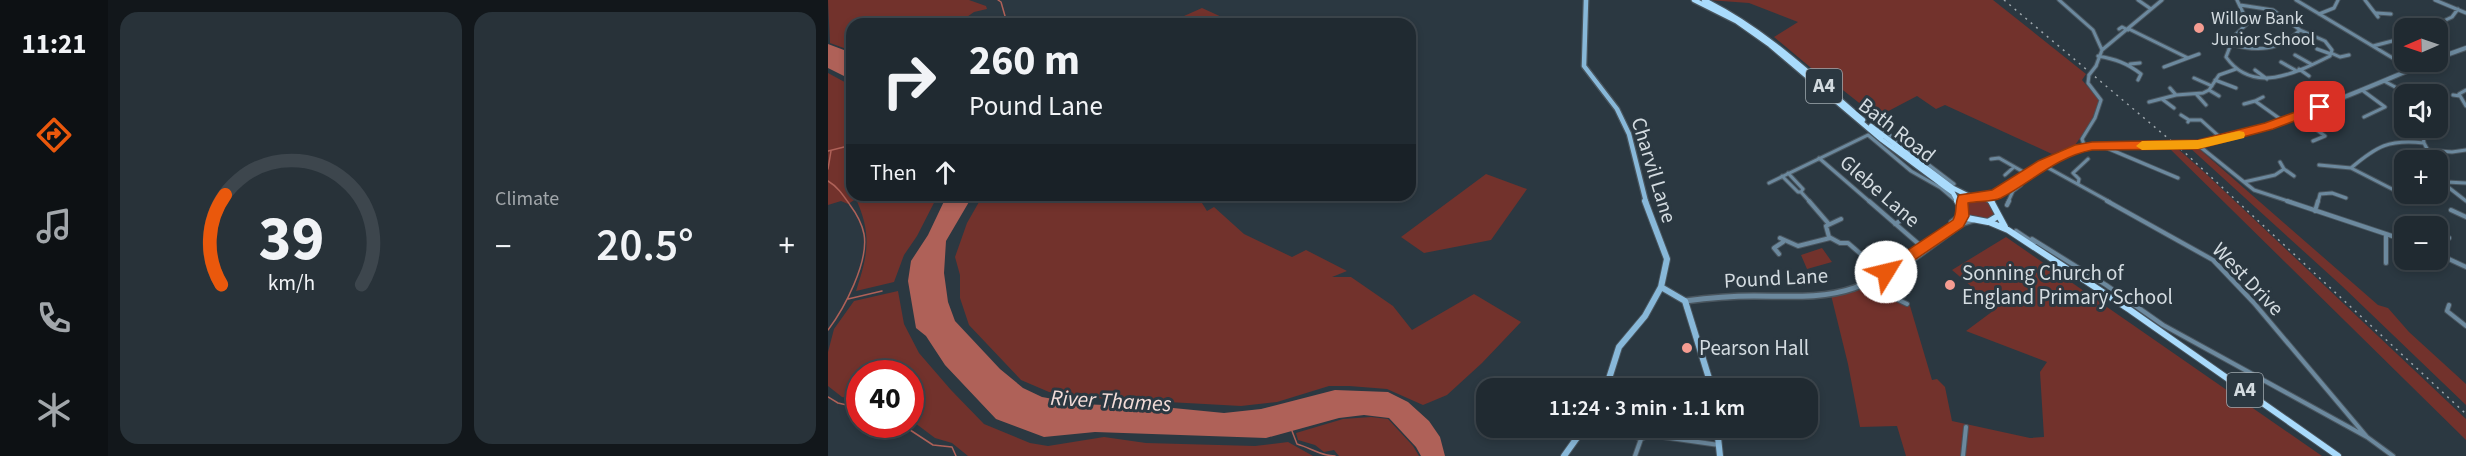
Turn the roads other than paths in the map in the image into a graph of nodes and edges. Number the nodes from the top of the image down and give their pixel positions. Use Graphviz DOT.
graph roads {
  1 [pos="1586,0"];
  2 [pos="1694,0"];
  3 [pos="1704,0"];
  4 [pos="2067,0"];
  5 [pos="2138,0"];
  6 [pos="2162,0"];
  7 [pos="2237,0"];
  8 [pos="2296,0"];
  9 [pos="2338,0"];
  10 [pos="2365,0"];
  11 [pos="2435,0"];
  12 [pos="2061,1"];
  13 [pos="2240,5"];
  14 [pos="2151,9"];
  15 [pos="2458,9"];
  16 [pos="2375,13"];
  17 [pos="2466,13"];
  18 [pos="2318,14"];
  19 [pos="2391,14"];
  20 [pos="2378,17"];
  21 [pos="2448,19"];
  22 [pos="2248,21"];
  23 [pos="2259,23"];
  24 [pos="2119,29"];
  25 [pos="2129,29"];
  26 [pos="2300,30"];
  27 [pos="2394,40"];
  28 [pos="2231,44"];
  29 [pos="2372,46"];
  30 [pos="2466,48"];
  31 [pos="2317,49"];
  32 [pos="2102,50"];
  33 [pos="2191,52"];
  34 [pos="2331,54"];
  35 [pos="2448,54"];
  36 [pos="2295,55"];
  37 [pos="2349,55"];
  38 [pos="2098,56"];
  39 [pos="2188,58"];
  40 [pos="2173,59"];
  41 [pos="2394,59"];
  42 [pos="2178,62"];
  43 [pos="2280,62"];
  44 [pos="2140,63"];
  45 [pos="2311,64"];
  46 [pos="2129,65"];
  47 [pos="2167,67"];
  48 [pos="2237,69"];
  49 [pos="2255,70"];
  50 [pos="2297,70"];
  51 [pos="2404,72"];
  52 [pos="2309,76"];
  53 [pos="2194,78"];
  54 [pos="2138,80"];
  55 [pos="2215,80"];
  56 [pos="2268,80"];
  57 [pos="2384,81"];
  58 [pos="2212,86"];
  59 [pos="2394,86"];
  60 [pos="2170,88"];
  61 [pos="2236,88"];
  62 [pos="2209,90"];
  63 [pos="2362,90"];
  64 [pos="2466,90"];
  65 [pos="2176,95"];
  66 [pos="2197,95"];
  67 [pos="2453,95"];
  68 [pos="2219,96"];
  69 [pos="2460,96"];
  70 [pos="2263,97"];
  71 [pos="2161,98"];
  72 [pos="2255,100"];
  73 [pos="2149,102"];
  74 [pos="2244,104"];
  75 [pos="2206,105"];
  76 [pos="2466,105"];
  77 [pos="2174,108"];
  78 [pos="2181,115"];
  79 [pos="2298,116"];
  80 [pos="2364,117"];
  81 [pos="1879,121"];
  82 [pos="2284,122"];
  83 [pos="2423,138"];
  84 [pos="2223,139"];
  85 [pos="2313,141"];
  86 [pos="2424,143"];
  87 [pos="2198,145"];
  88 [pos="2102,146"];
  89 [pos="2085,147"];
  90 [pos="2426,150"];
  91 [pos="2466,150"];
  92 [pos="2448,152"];
  93 [pos="1819,158"];
  94 [pos="1991,159"];
  95 [pos="2088,159"];
  96 [pos="1917,162"];
  97 [pos="2280,162"];
  98 [pos="2043,164"];
  99 [pos="2319,165"];
  100 [pos="2014,167"];
  101 [pos="2351,168"];
  102 [pos="2284,169"];
  103 [pos="1788,173"];
  104 [pos="2005,173"];
  105 [pos="2026,174"];
  106 [pos="1782,176"];
  107 [pos="2294,176"];
  108 [pos="2020,178"];
  109 [pos="2178,178"];
  110 [pos="2243,182"];
  111 [pos="2448,182"];
  112 [pos="1768,183"];
  113 [pos="2466,183"];
  114 [pos="1954,184"];
  115 [pos="2078,184"];
  116 [pos="2448,187"];
  117 [pos="2394,190"];
  118 [pos="1802,192"];
  119 [pos="1995,195"];
  120 [pos="1969,196"];
  121 [pos="1984,197"];
  122 [pos="2346,198"];
  123 [pos="2466,201"];
  124 [pos="1961,204"];
  125 [pos="1995,204"];
  126 [pos="2007,205"];
  127 [pos="2451,210"];
  128 [pos="2315,211"];
  129 [pos="1963,213"];
  130 [pos="1998,216"];
  131 [pos="2466,217"];
  132 [pos="1841,219"];
  133 [pos="1973,220"];
  134 [pos="1989,222"];
  135 [pos="1828,223"];
  136 [pos="1911,223"];
  137 [pos="1895,224"];
  138 [pos="1957,225"];
  139 [pos="2008,230"];
  140 [pos="2016,231"];
  141 [pos="1948,232"];
  142 [pos="2386,234"];
  143 [pos="2394,237"];
  144 [pos="1830,238"];
  145 [pos="2032,239"];
  146 [pos="1921,246"];
  147 [pos="2043,246"];
  148 [pos="1779,254"];
  149 [pos="2448,258"];
  150 [pos="2386,263"];
  151 [pos="2466,268"];
  152 [pos="1885,273"];
  153 [pos="1869,283"];
  154 [pos="1661,287"];
  155 [pos="1685,302"];
  156 [pos="1907,304"];
  157 [pos="2449,305"];
  158 [pos="2154,323"];
  159 [pos="2466,326"];
  160 [pos="1609,378"];
  161 [pos="1709,378"];
  162 [pos="1966,427"];
  163 [pos="2367,437"];
  164 [pos="1577,438"];
  165 [pos="1718,438"];
  166 [pos="1641,439"];
  167 [pos="1719,445"];
  168 [pos="1564,456"];
  169 [pos="1635,456"];
  170 [pos="1719,456"];
  171 [pos="1963,456"];
  172 [pos="2338,456"];
  173 [pos="2393,456"];
  1 -- 154 [label="main road, Charvil Lane"];
  2 -- 96 [label="main road, Bath Road / A4"];
  3 -- 96 [label="main road, Bath Road / A4"];
  4 -- 12 [label="street"];
  5 -- 14 [label="street"];
  6 -- 14 [label="street"];
  7 -- 13 [label="street"];
  8 -- 18 [label="street"];
  9 -- 18 [label="street"];
  10 -- 16 [label="street"];
  11 -- 15 [label="street"];
  12 -- 32 [label="street"];
  13 -- 22 [label="street"];
  13 -- 26 [label="street"];
  14 -- 25 [label="street"];
  15 -- 17 [label="street"];
  15 -- 21 [label="street"];
  16 -- 19 [label="street"];
  16 -- 20 [label="street"];
  18 -- 29 [label="street"];
  22 -- 23 [label="street"];
  22 -- 28 [label="street"];
  24 -- 25 [label="street"];
  25 -- 32 [label="street"];
  25 -- 39 [label="street"];
  26 -- 28 [label="street"];
  26 -- 34 [label="street"];
  27 -- 29 [label="street"];
  28 -- 48 [label="street"];
  29 -- 41 [label="street"];
  30 -- 35 [label="street"];
  31 -- 34 [label="street"];
  32 -- 38 [label="street"];
  33 -- 39 [label="street"];
  34 -- 37 [label="street"];
  34 -- 45 [label="street"];
  36 -- 45 [label="street"];
  38 -- 46 [label="street"];
  38 -- 89 [label="street, bridge"];
  39 -- 42 [label="street"];
  40 -- 42 [label="street"];
  42 -- 47 [label="street"];
  43 -- 50 [label="street"];
  44 -- 46 [label="street"];
  45 -- 50 [label="street"];
  46 -- 54 [label="street"];
  48 -- 55 [label="street"];
  48 -- 56 [label="street"];
  49 -- 56 [label="street"];
  50 -- 52 [label="street"];
  50 -- 56 [label="street"];
  51 -- 57 [label="street"];
  53 -- 58 [label="street"];
  55 -- 58 [label="street"];
  55 -- 61 [label="street"];
  57 -- 59 [label="street"];
  57 -- 63 [label="street"];
  58 -- 62 [label="street"];
  60 -- 65 [label="street"];
  62 -- 66 [label="street"];
  62 -- 68 [label="street"];
  63 -- 79 [label="street"];
  63 -- 80 [label="street"];
  64 -- 69 [label="street"];
  65 -- 66 [label="street"];
  65 -- 71 [label="street"];
  66 -- 75 [label="street"];
  67 -- 69 [label="street"];
  69 -- 76 [label="street"];
  70 -- 72 [label="street"];
  71 -- 73 [label="street"];
  71 -- 77 [label="street"];
  72 -- 74 [label="street"];
  72 -- 82 [label="street"];
  78 -- 84 [label="street"];
  79 -- 82 [label="street"];
  79 -- 85 [label="street"];
  81 -- 96 [label="street"];
  82 -- 84 [label="street"];
  83 -- 86 [label="street"];
  84 -- 87 [label="street"];
  86 -- 90 [label="street"];
  86 -- 101 [label="street"];
  87 -- 88 [label="street, bridge"];
  87 -- 110 [label="street"];
  88 -- 89 [label="street"];
  88 -- 109 [label="street"];
  89 -- 98 [label="street"];
  91 -- 92 [label="street"];
  93 -- 103 [label="street"];
  93 -- 137 [label="street, Glebe Lane"];
  93 -- 138 [label="street"];
  94 -- 100 [label="street"];
  95 -- 115 [label="street"];
  96 -- 114 [label="street"];
  96 -- 120 [label="main road, Bath Road / A4"];
  96 -- 124 [label="main road, Bath Road / A4"];
  97 -- 102 [label="street"];
  98 -- 105 [label="street"];
  98 -- 115 [label="street, West Drive"];
  99 -- 101 [label="street"];
  100 -- 104 [label="street"];
  100 -- 105 [label="street"];
  101 -- 117 [label="street"];
  102 -- 107 [label="street"];
  102 -- 110 [label="street"];
  103 -- 106 [label="street"];
  103 -- 118 [label="street"];
  105 -- 108 [label="street"];
  106 -- 112 [label="street"];
  106 -- 118 [label="street"];
  108 -- 119 [label="street"];
  108 -- 126 [label="street"];
  110 -- 128 [label="street"];
  111 -- 113 [label="street"];
  115 -- 163 [label="street, West Drive"];
  116 -- 123 [label="street"];
  118 -- 135 [label="street"];
  119 -- 121 [label="street"];
  119 -- 125 [label="street"];
  120 -- 121 [label="main road"];
  120 -- 124 [label="main road"];
  121 -- 125 [label="main road"];
  122 -- 128 [label="street"];
  124 -- 129 [label="main road"];
  125 -- 130 [label="main road"];
  127 -- 131 [label="street"];
  128 -- 142 [label="street"];
  129 -- 133 [label="main road"];
  129 -- 138 [label="street"];
  130 -- 134 [label="main road"];
  130 -- 139 [label="main road, A4"];
  132 -- 135 [label="street"];
  133 -- 134 [label="main road"];
  133 -- 138 [label="street, Pound Lane"];
  134 -- 139 [label="main road, A4"];
  135 -- 144 [label="street"];
  136 -- 137 [label="street"];
  137 -- 146 [label="street, Glebe Lane"];
  138 -- 141 [label="street, Pound Lane"];
  139 -- 158 [label="main road, A4"];
  140 -- 147 [label="street"];
  141 -- 146 [label="street, Pound Lane"];
  141 -- 152 [label="street"];
  142 -- 143 [label="street"];
  142 -- 150 [label="street"];
  144 -- 148 [label="street"];
  144 -- 152 [label="street"];
  145 -- 147 [label="street"];
  146 -- 152 [label="street, Pound Lane"];
  147 -- 158 [label="street"];
  149 -- 151 [label="street"];
  152 -- 153 [label="street, Pound Lane"];
  153 -- 155 [label="street, Pound Lane"];
  153 -- 156 [label="street"];
  154 -- 155 [label="main road"];
  154 -- 160 [label="main road, Charvil Lane"];
  155 -- 161 [label="main road"];
  157 -- 159 [label="street"];
  158 -- 163 [label="street"];
  158 -- 172 [label="main road, A4"];
  162 -- 171 [label="street"];
  163 -- 173 [label="street"];
  164 -- 168 [label="main road"];
  165 -- 167 [label="main road"];
  166 -- 167 [label="street"];
  166 -- 169 [label="street"];
  167 -- 170 [label="main road"];
}
